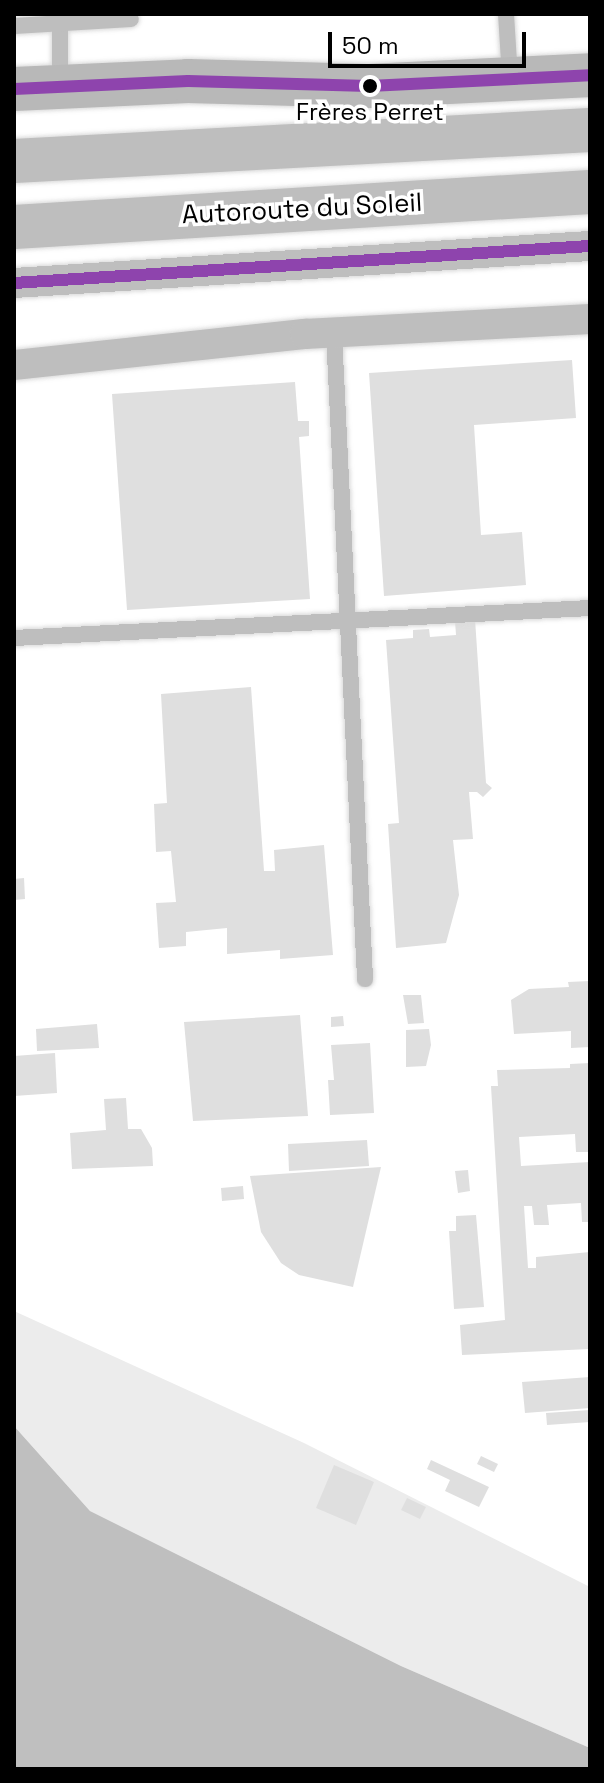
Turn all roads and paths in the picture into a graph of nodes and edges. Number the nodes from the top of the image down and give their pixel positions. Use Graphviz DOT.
graph roads {
  1 [pos="506,14"];
  2 [pos="60,18"];
  3 [pos="131,19"];
  4 [pos="14,26"];
  5 [pos="590,75"];
  6 [pos="511,79"];
  7 [pos="61,86"];
  8 [pos="14,89"];
  9 [pos="590,130"];
  10 [pos="14,161"];
  11 [pos="590,192"];
  12 [pos="14,227"];
  13 [pos="590,246"];
  14 [pos="14,283"];
  15 [pos="590,319"];
  16 [pos="334,333"];
  17 [pos="14,365"];
  18 [pos="590,608"];
  19 [pos="346,620"];
  20 [pos="14,638"];
  21 [pos="365,979"];
  1 -- 6 [label="lane"];
  2 -- 3 [label="lane"];
  2 -- 4 [label="lane"];
  2 -- 7 [label="lane"];
  5 -- 6 [label="street"];
  6 -- 7 [label="street"];
  7 -- 8 [label="street"];
  9 -- 10 [label="highway"];
  11 -- 12 [label="highway, Autoroute du Soleil"];
  13 -- 14 [label="street"];
  15 -- 16 [label="street"];
  16 -- 17 [label="street"];
  16 -- 19 [label="lane"];
  18 -- 19 [label="lane"];
  19 -- 20 [label="lane"];
  19 -- 21 [label="lane"];
}
